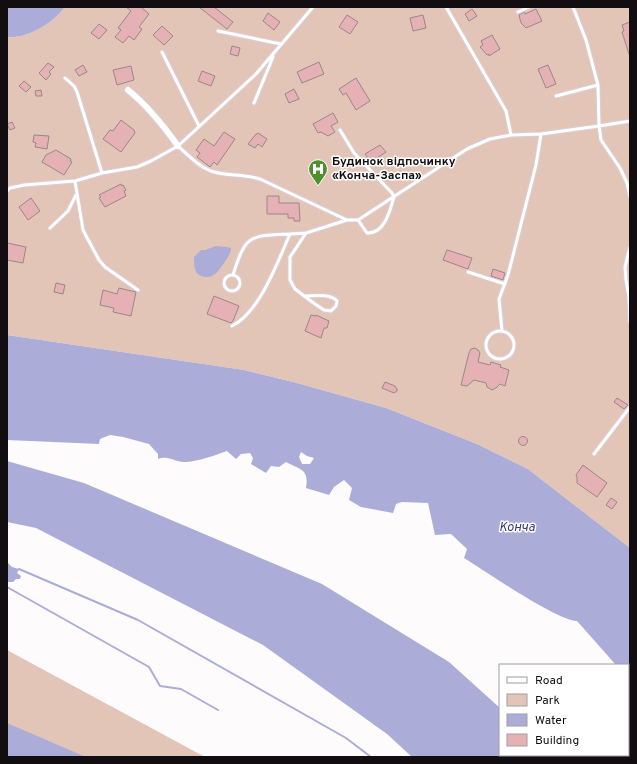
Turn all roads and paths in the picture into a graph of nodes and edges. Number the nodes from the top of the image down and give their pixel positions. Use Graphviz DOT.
graph roads {
  1 [pos="313,7"];
  2 [pos="446,7"];
  3 [pos="529,7"];
  4 [pos="573,7"];
  5 [pos="518,12"];
  6 [pos="7,30"];
  7 [pos="218,31"];
  8 [pos="7,34"];
  9 [pos="281,44"];
  10 [pos="162,52"];
  11 [pos="274,54"];
  12 [pos="65,78"];
  13 [pos="598,85"];
  14 [pos="128,90"];
  15 [pos="556,96"];
  16 [pos="254,103"];
  17 [pos="630,121"];
  18 [pos="199,126"];
  19 [pos="600,126"];
  20 [pos="340,130"];
  21 [pos="541,134"];
  22 [pos="511,135"];
  23 [pos="178,146"];
  24 [pos="102,173"];
  25 [pos="75,181"];
  26 [pos="7,191"];
  27 [pos="77,193"];
  28 [pos="394,197"];
  29 [pos="630,197"];
  30 [pos="347,220"];
  31 [pos="358,220"];
  32 [pos="50,228"];
  33 [pos="306,233"];
  34 [pos="290,234"];
  35 [pos="630,247"];
  36 [pos="629,254"];
  37 [pos="468,272"];
  38 [pos="233,275"];
  39 [pos="505,284"];
  40 [pos="138,290"];
  41 [pos="304,296"];
  42 [pos="630,322"];
  43 [pos="232,326"];
  44 [pos="502,331"];
  45 [pos="630,407"];
  46 [pos="594,454"];
  1 -- 9 [label="lane"];
  2 -- 22 [label="lane"];
  3 -- 5 [label="lane"];
  4 -- 13 [label="lane"];
  6 -- 8 [label="path"];
  7 -- 9 [label="lane"];
  9 -- 11 [label="lane"];
  10 -- 18 [label="lane"];
  11 -- 16 [label="lane"];
  11 -- 18 [label="lane"];
  12 -- 24 [label="lane"];
  13 -- 15 [label="lane"];
  13 -- 19 [label="lane"];
  14 -- 23 [label="street"];
  17 -- 19 [label="lane"];
  18 -- 23 [label="lane"];
  19 -- 21 [label="lane"];
  19 -- 29 [label="lane"];
  20 -- 28 [label="lane"];
  21 -- 22 [label="lane"];
  21 -- 39 [label="lane"];
  22 -- 28 [label="lane"];
  23 -- 24 [label="lane"];
  23 -- 30 [label="lane"];
  24 -- 25 [label="lane"];
  25 -- 26 [label="lane"];
  25 -- 27 [label="lane"];
  27 -- 32 [label="lane"];
  27 -- 40 [label="lane"];
  28 -- 31 [label="lane"];
  28 -- 31 [label="lane"];
  30 -- 31 [label="lane"];
  30 -- 33 [label="lane"];
  33 -- 34 [label="lane"];
  33 -- 41 [label="lane"];
  34 -- 38 [label="lane"];
  34 -- 43 [label="lane"];
  35 -- 36 [label="lane"];
  36 -- 42 [label="lane"];
  37 -- 39 [label="lane"];
  38 -- 38 [label="lane"];
  39 -- 44 [label="lane"];
  41 -- 41 [label="lane"];
  44 -- 44 [label="lane"];
  45 -- 46 [label="lane"];
}
